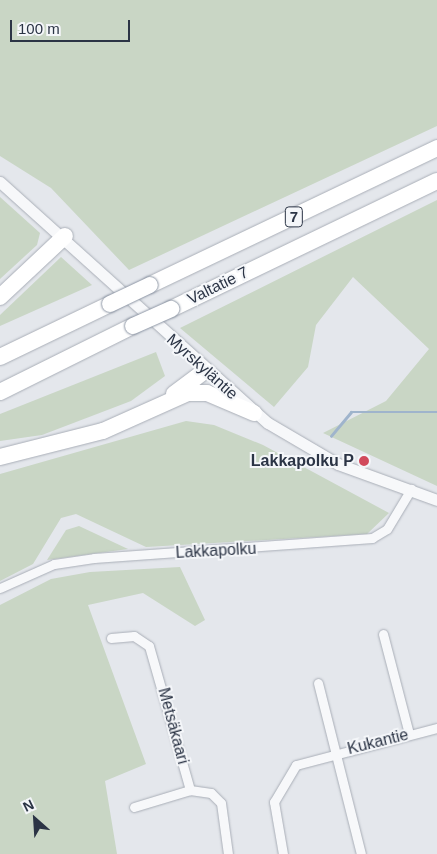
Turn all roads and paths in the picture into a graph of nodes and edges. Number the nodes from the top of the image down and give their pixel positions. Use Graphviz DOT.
graph roads {
  1 [pos="437,148"];
  2 [pos="0,182"];
  3 [pos="437,182"];
  4 [pos="65,236"];
  5 [pos="0,297"];
  6 [pos="0,357"];
  7 [pos="205,371"];
  8 [pos="0,392"];
  9 [pos="160,404"];
  10 [pos="254,413"];
  11 [pos="0,457"];
  12 [pos="411,489"];
  13 [pos="437,500"];
  14 [pos="0,588"];
  15 [pos="383,634"];
  16 [pos="111,638"];
  17 [pos="318,682"];
  18 [pos="437,728"];
  19 [pos="409,734"];
  20 [pos="335,752"];
  21 [pos="190,790"];
  22 [pos="134,807"];
  23 [pos="228,854"];
  24 [pos="283,854"];
  25 [pos="361,854"];
  1 -- 6 [label="highway, Valtatie 7 / 7, bridge"];
  2 -- 4 [label="street, Myrskyläntie"];
  3 -- 8 [label="highway, Valtatie 7 / 7, bridge"];
  4 -- 5 [label="highway"];
  4 -- 7 [label="street, Myrskyläntie"];
  7 -- 9 [label="highway"];
  7 -- 10 [label="street, Myrskyläntie"];
  9 -- 10 [label="highway"];
  9 -- 11 [label="highway"];
  10 -- 12 [label="street, Myrskyläntie"];
  12 -- 13 [label="street, Myrskyläntie"];
  12 -- 14 [label="street, Lakkapolku"];
  15 -- 19 [label="street"];
  16 -- 21 [label="street, Metsäkaari"];
  17 -- 20 [label="street"];
  18 -- 19 [label="street, Kukantie"];
  19 -- 20 [label="street, Kukantie"];
  20 -- 24 [label="street"];
  20 -- 25 [label="street, Kukantie"];
  21 -- 22 [label="street"];
  21 -- 23 [label="street"];
}
